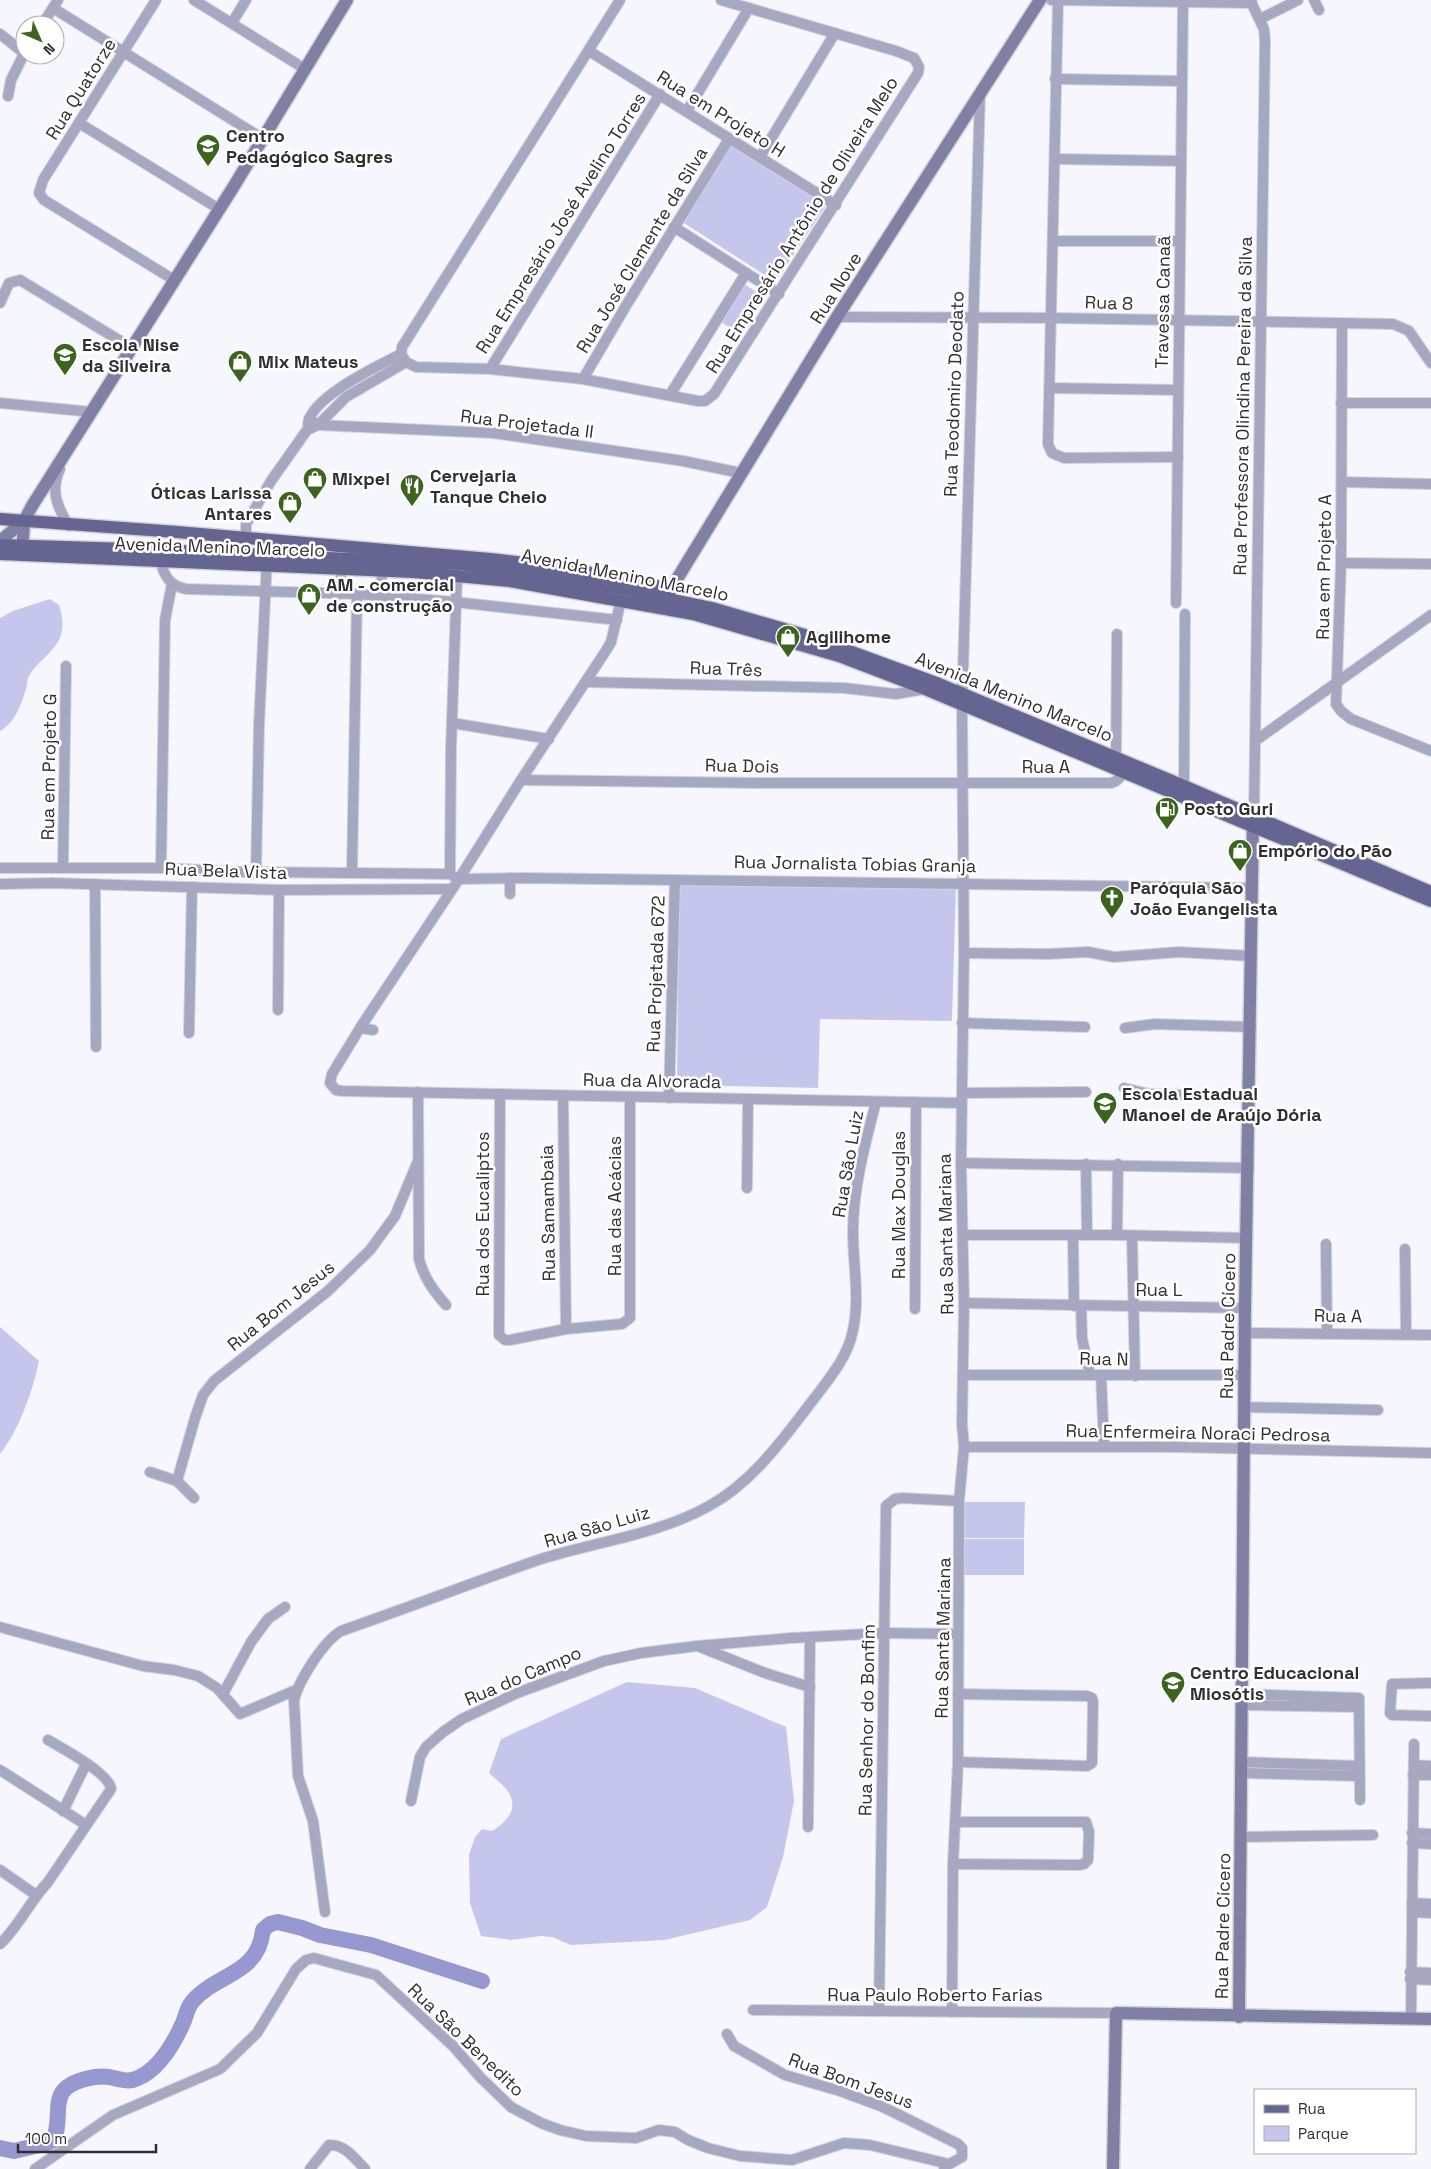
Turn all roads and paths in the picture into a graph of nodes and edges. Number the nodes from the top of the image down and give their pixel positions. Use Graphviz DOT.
graph roads {
  1 [pos="156,0"];
  2 [pos="194,0"];
  3 [pos="246,0"];
  4 [pos="347,0"];
  5 [pos="620,0"];
  6 [pos="721,0"];
  7 [pos="1040,0"];
  8 [pos="1054,0"];
  9 [pos="1298,0"];
  10 [pos="1314,0"];
  11 [pos="1183,1"];
  12 [pos="1251,1"];
  13 [pos="56,4"];
  14 [pos="749,8"];
  15 [pos="1320,10"];
  16 [pos="49,15"];
  17 [pos="1260,19"];
  18 [pos="232,23"];
  19 [pos="0,34"];
  20 [pos="836,34"];
  21 [pos="15,45"];
  22 [pos="589,51"];
  23 [pos="123,53"];
  24 [pos="18,65"];
  25 [pos="305,69"];
  26 [pos="1055,79"];
  27 [pos="1182,81"];
  28 [pos="660,94"];
  29 [pos="980,94"];
  30 [pos="8,96"];
  31 [pos="687,111"];
  32 [pos="80,123"];
  33 [pos="263,139"];
  34 [pos="729,140"];
  35 [pos="760,157"];
  36 [pos="1055,159"];
  37 [pos="1181,161"];
  38 [pos="836,205"];
  39 [pos="220,209"];
  40 [pos="674,227"];
  41 [pos="1054,241"];
  42 [pos="1180,241"];
  43 [pos="746,273"];
  44 [pos="174,280"];
  45 [pos="780,294"];
  46 [pos="0,303"];
  47 [pos="837,317"];
  48 [pos="972,318"];
  49 [pos="1052,318"];
  50 [pos="1179,322"];
  51 [pos="1261,323"];
  52 [pos="1342,323"];
  53 [pos="132,348"];
  54 [pos="403,358"];
  55 [pos="1431,363"];
  56 [pos="490,369"];
  57 [pos="583,379"];
  58 [pos="1051,388"];
  59 [pos="1178,390"];
  60 [pos="670,395"];
  61 [pos="326,398"];
  62 [pos="1341,403"];
  63 [pos="1431,403"];
  64 [pos="0,404"];
  65 [pos="335,406"];
  66 [pos="92,412"];
  67 [pos="308,425"];
  68 [pos="318,425"];
  69 [pos="72,443"];
  70 [pos="1178,457"];
  71 [pos="740,472"];
  72 [pos="1342,482"];
  73 [pos="1431,484"];
  74 [pos="0,520"];
  75 [pos="24,522"];
  76 [pos="69,526"];
  77 [pos="177,532"];
  78 [pos="246,539"];
  79 [pos="0,541"];
  80 [pos="0,545"];
  81 [pos="22,551"];
  82 [pos="0,554"];
  83 [pos="222,554"];
  84 [pos="264,559"];
  85 [pos="161,562"];
  86 [pos="1342,563"];
  87 [pos="1431,564"];
  88 [pos="342,569"];
  89 [pos="572,569"];
  90 [pos="382,571"];
  91 [pos="457,576"];
  92 [pos="172,584"];
  93 [pos="590,584"];
  94 [pos="264,591"];
  95 [pos="668,593"];
  96 [pos="339,594"];
  97 [pos="357,594"];
  98 [pos="381,596"];
  99 [pos="621,600"];
  100 [pos="455,602"];
  101 [pos="1176,603"];
  102 [pos="1185,614"];
  103 [pos="1431,615"];
  104 [pos="617,620"];
  105 [pos="1117,634"];
  106 [pos="66,666"];
  107 [pos="1338,681"];
  108 [pos="586,682"];
  109 [pos="924,689"];
  110 [pos="962,700"];
  111 [pos="452,723"];
  112 [pos="548,739"];
  113 [pos="1256,741"];
  114 [pos="1431,751"];
  115 [pos="1116,758"];
  116 [pos="1125,772"];
  117 [pos="521,780"];
  118 [pos="963,784"];
  119 [pos="1184,786"];
  120 [pos="1253,821"];
  121 [pos="58,867"];
  122 [pos="0,868"];
  123 [pos="160,868"];
  124 [pos="243,872"];
  125 [pos="256,872"];
  126 [pos="352,872"];
  127 [pos="454,876"];
  128 [pos="510,878"];
  129 [pos="675,880"];
  130 [pos="53,883"];
  131 [pos="964,883"];
  132 [pos="0,884"];
  133 [pos="95,884"];
  134 [pos="192,887"];
  135 [pos="1251,888"];
  136 [pos="243,889"];
  137 [pos="452,889"];
  138 [pos="279,890"];
  139 [pos="1429,890"];
  140 [pos="510,894"];
  141 [pos="1431,901"];
  142 [pos="964,953"];
  143 [pos="1252,956"];
  144 [pos="278,1010"];
  145 [pos="962,1023"];
  146 [pos="1085,1027"];
  147 [pos="1251,1027"];
  148 [pos="360,1028"];
  149 [pos="1125,1028"];
  150 [pos="373,1030"];
  151 [pos="189,1033"];
  152 [pos="96,1047"];
  153 [pos="1124,1088"];
  154 [pos="418,1092"];
  155 [pos="1086,1092"];
  156 [pos="500,1094"];
  157 [pos="563,1096"];
  158 [pos="630,1097"];
  159 [pos="1249,1097"];
  160 [pos="669,1098"];
  161 [pos="961,1098"];
  162 [pos="748,1099"];
  163 [pos="876,1102"];
  164 [pos="916,1102"];
  165 [pos="418,1161"];
  166 [pos="961,1163"];
  167 [pos="1086,1164"];
  168 [pos="1118,1164"];
  169 [pos="1249,1168"];
  170 [pos="747,1188"];
  171 [pos="963,1235"];
  172 [pos="1073,1235"];
  173 [pos="1086,1235"];
  174 [pos="1117,1235"];
  175 [pos="1132,1236"];
  176 [pos="1247,1238"];
  177 [pos="1326,1244"];
  178 [pos="1405,1249"];
  179 [pos="964,1303"];
  180 [pos="446,1305"];
  181 [pos="1077,1306"];
  182 [pos="1132,1306"];
  183 [pos="1245,1308"];
  184 [pos="915,1309"];
  185 [pos="566,1329"];
  186 [pos="1245,1332"];
  187 [pos="1326,1332"];
  188 [pos="1406,1333"];
  189 [pos="1431,1334"];
  190 [pos="963,1375"];
  191 [pos="1096,1375"];
  192 [pos="1245,1375"];
  193 [pos="1135,1376"];
  194 [pos="1244,1407"];
  195 [pos="1378,1410"];
  196 [pos="1104,1446"];
  197 [pos="964,1447"];
  198 [pos="1245,1450"];
  199 [pos="1431,1453"];
  200 [pos="150,1472"];
  201 [pos="177,1481"];
  202 [pos="194,1498"];
  203 [pos="959,1502"];
  204 [pos="285,1607"];
  205 [pos="0,1627"];
  206 [pos="884,1632"];
  207 [pos="958,1634"];
  208 [pos="810,1638"];
  209 [pos="697,1646"];
  210 [pos="1431,1683"];
  211 [pos="810,1687"];
  212 [pos="296,1690"];
  213 [pos="223,1694"];
  214 [pos="958,1694"];
  215 [pos="1242,1699"];
  216 [pos="1431,1716"];
  217 [pos="48,1740"];
  218 [pos="1414,1744"];
  219 [pos="958,1762"];
  220 [pos="86,1764"];
  221 [pos="1359,1766"];
  222 [pos="1431,1766"];
  223 [pos="1242,1767"];
  224 [pos="0,1770"];
  225 [pos="1414,1770"];
  226 [pos="1431,1775"];
  227 [pos="1359,1776"];
  228 [pos="1360,1800"];
  229 [pos="411,1801"];
  230 [pos="63,1811"];
  231 [pos="956,1822"];
  232 [pos="86,1825"];
  233 [pos="808,1827"];
  234 [pos="1431,1834"];
  235 [pos="1373,1835"];
  236 [pos="1241,1836"];
  237 [pos="1412,1838"];
  238 [pos="1431,1844"];
  239 [pos="954,1864"];
  240 [pos="0,1870"];
  241 [pos="36,1895"];
  242 [pos="1431,1904"];
  243 [pos="1412,1907"];
  244 [pos="325,1912"];
  245 [pos="1431,1912"];
  246 [pos="0,1944"];
  247 [pos="1431,1973"];
  248 [pos="1410,1976"];
  249 [pos="1431,1980"];
  250 [pos="753,2010"];
  251 [pos="879,2011"];
  252 [pos="952,2012"];
  253 [pos="1116,2013"];
  254 [pos="1239,2016"];
  255 [pos="1410,2019"];
  256 [pos="1431,2019"];
  257 [pos="727,2034"];
  258 [pos="945,2167"];
  259 [pos="35,2169"];
  260 [pos="310,2169"];
  261 [pos="365,2169"];
  262 [pos="1113,2169"];
  1 -- 23 [label="street, Rua Quatorze"];
  2 -- 18 [label="street"];
  3 -- 18 [label="street"];
  4 -- 25 [label="street"];
  5 -- 22 [label="street"];
  6 -- 14 [label="street"];
  7 -- 29 [label="street, Rua Nove"];
  8 -- 11 [label="street"];
  8 -- 26 [label="street"];
  9 -- 17 [label="street"];
  10 -- 15 [label="street"];
  11 -- 12 [label="street"];
  11 -- 27 [label="street, Travessa Canaã"];
  12 -- 17 [label="street, Rua Professora Olindina Pereira da Silva"];
  13 -- 16 [label="street"];
  13 -- 23 [label="street"];
  14 -- 20 [label="street"];
  14 -- 31 [label="street"];
  17 -- 51 [label="street, Rua Professora Olindina Pereira da Silva"];
  18 -- 25 [label="street"];
  19 -- 21 [label="street"];
  20 -- 35 [label="street"];
  20 -- 38 [label="street, Rua Empresário Antônio de Oliveira Melo"];
  22 -- 28 [label="street, Rua em Projeto H"];
  22 -- 54 [label="street"];
  23 -- 32 [label="street, Rua Quatorze"];
  23 -- 33 [label="street"];
  24 -- 30 [label="street"];
  25 -- 33 [label="street"];
  26 -- 27 [label="street"];
  26 -- 36 [label="street"];
  27 -- 37 [label="street, Travessa Canaã"];
  28 -- 31 [label="street, Rua em Projeto H"];
  28 -- 56 [label="street, Rua Empresário José Avelino Torres"];
  29 -- 47 [label="street, Rua Nove"];
  29 -- 48 [label="street, Rua Teodomiro Deodato"];
  31 -- 34 [label="street, Rua em Projeto H"];
  32 -- 39 [label="street"];
  32 -- 44 [label="street, Rua Quatorze"];
  33 -- 39 [label="street"];
  34 -- 35 [label="street, Rua em Projeto H"];
  34 -- 40 [label="street, Rua José Clemente da Silva"];
  35 -- 38 [label="street, Rua em Projeto H"];
  36 -- 37 [label="street"];
  36 -- 41 [label="street"];
  37 -- 42 [label="street, Travessa Canaã"];
  38 -- 45 [label="street, Rua Empresário Antônio de Oliveira Melo"];
  39 -- 44 [label="street"];
  40 -- 43 [label="street"];
  40 -- 57 [label="street, Rua José Clemente da Silva"];
  41 -- 42 [label="street"];
  41 -- 49 [label="street"];
  42 -- 50 [label="street, Travessa Canaã"];
  43 -- 45 [label="street"];
  43 -- 60 [label="street"];
  44 -- 53 [label="street"];
  45 -- 60 [label="street, Rua Empresário Antônio de Oliveira Melo"];
  46 -- 53 [label="street"];
  47 -- 48 [label="street, Rua 8"];
  47 -- 71 [label="street, Rua Nove"];
  48 -- 49 [label="street, Rua 8"];
  48 -- 110 [label="street, Rua Teodomiro Deodato"];
  49 -- 50 [label="street, Rua 8"];
  49 -- 58 [label="street"];
  50 -- 51 [label="street, Rua 8"];
  50 -- 59 [label="street, Travessa Canaã"];
  51 -- 52 [label="street, Rua 8"];
  51 -- 113 [label="street, Rua Professora Olindina Pereira da Silva"];
  52 -- 55 [label="street, Rua 8"];
  52 -- 62 [label="street, Rua em Projeto A"];
  53 -- 66 [label="street"];
  54 -- 56 [label="street"];
  54 -- 61 [label="street"];
  54 -- 65 [label="street"];
  56 -- 57 [label="street"];
  57 -- 60 [label="street"];
  58 -- 59 [label="street"];
  58 -- 70 [label="street"];
  59 -- 70 [label="street, Travessa Canaã"];
  61 -- 65 [label="street"];
  61 -- 67 [label="street"];
  62 -- 63 [label="street"];
  62 -- 72 [label="street, Rua em Projeto A"];
  64 -- 66 [label="street"];
  65 -- 68 [label="street"];
  66 -- 69 [label="street"];
  67 -- 68 [label="street"];
  67 -- 78 [label="street"];
  68 -- 71 [label="street, Rua Projetada II"];
  69 -- 75 [label="street"];
  69 -- 76 [label="street"];
  70 -- 101 [label="street, Travessa Canaã"];
  71 -- 95 [label="street, Rua Nove"];
  72 -- 73 [label="street"];
  72 -- 86 [label="street, Rua em Projeto A"];
  74 -- 75 [label="main road"];
  75 -- 76 [label="main road"];
  75 -- 79 [label="street"];
  75 -- 81 [label="street"];
  76 -- 77 [label="main road"];
  77 -- 78 [label="main road"];
  77 -- 83 [label="main road"];
  78 -- 84 [label="main road"];
  78 -- 89 [label="main road"];
  80 -- 81 [label="main road, Avenida Menino Marcelo"];
  81 -- 82 [label="main road, Avenida Menino Marcelo"];
  81 -- 83 [label="main road, Avenida Menino Marcelo"];
  81 -- 85 [label="main road, Avenida Menino Marcelo"];
  83 -- 84 [label="main road, Avenida Menino Marcelo"];
  84 -- 85 [label="main road, Avenida Menino Marcelo"];
  84 -- 88 [label="main road, Avenida Menino Marcelo"];
  84 -- 93 [label="main road, Avenida Menino Marcelo"];
  84 -- 94 [label="street"];
  85 -- 92 [label="street"];
  86 -- 87 [label="street"];
  86 -- 107 [label="street, Rua em Projeto A"];
  88 -- 90 [label="main road, Avenida Menino Marcelo"];
  88 -- 96 [label="street"];
  89 -- 93 [label="main road"];
  89 -- 95 [label="main road"];
  90 -- 91 [label="main road, Avenida Menino Marcelo"];
  90 -- 98 [label="street"];
  91 -- 99 [label="main road, Avenida Menino Marcelo"];
  91 -- 100 [label="street"];
  92 -- 94 [label="street"];
  92 -- 123 [label="street"];
  93 -- 95 [label="main road, Avenida Menino Marcelo"];
  94 -- 96 [label="street"];
  94 -- 125 [label="street"];
  95 -- 110 [label="main road, Avenida Menino Marcelo"];
  96 -- 97 [label="street"];
  97 -- 98 [label="street"];
  97 -- 126 [label="street"];
  98 -- 100 [label="street"];
  99 -- 104 [label="street"];
  99 -- 109 [label="main road, Avenida Menino Marcelo"];
  100 -- 104 [label="street"];
  100 -- 111 [label="street"];
  102 -- 119 [label="street"];
  103 -- 107 [label="street"];
  104 -- 108 [label="street"];
  105 -- 115 [label="street"];
  106 -- 121 [label="street, Rua em Projeto G"];
  107 -- 113 [label="street"];
  107 -- 114 [label="street, Rua em Projeto A"];
  108 -- 109 [label="street, Rua Três"];
  108 -- 112 [label="street"];
  109 -- 110 [label="main road, Avenida Menino Marcelo"];
  110 -- 115 [label="main road, Avenida Menino Marcelo"];
  110 -- 116 [label="main road, Avenida Menino Marcelo"];
  110 -- 118 [label="street, Rua Santa Mariana"];
  111 -- 112 [label="street"];
  111 -- 127 [label="street"];
  112 -- 117 [label="street"];
  113 -- 120 [label="street, Rua Professora Olindina Pereira da Silva"];
  115 -- 119 [label="main road, Avenida Menino Marcelo"];
  116 -- 118 [label="street, Rua A"];
  116 -- 120 [label="main road, Avenida Menino Marcelo"];
  117 -- 118 [label="street, Rua Dois"];
  117 -- 127 [label="street"];
  118 -- 131 [label="street, Rua Santa Mariana"];
  119 -- 120 [label="main road, Avenida Menino Marcelo"];
  120 -- 135 [label="street, Rua Padre Cícero"];
  120 -- 139 [label="main road, Avenida Menino Marcelo"];
  120 -- 141 [label="main road, Avenida Menino Marcelo"];
  121 -- 122 [label="street, Rua Bela Vista"];
  121 -- 123 [label="street, Rua Bela Vista"];
  121 -- 130 [label="street, Rua em Projeto G"];
  123 -- 124 [label="street, Rua Bela Vista"];
  124 -- 125 [label="street, Rua Bela Vista"];
  124 -- 136 [label="street"];
  125 -- 126 [label="street, Rua Bela Vista"];
  126 -- 127 [label="street, Rua Bela Vista"];
  127 -- 128 [label="street, Rua Jornalista Tobias Granja"];
  127 -- 137 [label="street"];
  128 -- 129 [label="street, Rua Jornalista Tobias Granja"];
  128 -- 140 [label="street"];
  129 -- 131 [label="street, Rua Jornalista Tobias Granja"];
  129 -- 160 [label="street, Rua Projetada 672"];
  130 -- 132 [label="street, Rua Bela Vista"];
  130 -- 133 [label="street, Rua Bela Vista"];
  131 -- 135 [label="street, Rua Jornalista Tobias Granja"];
  131 -- 142 [label="street, Rua Santa Mariana"];
  133 -- 134 [label="street, Rua Bela Vista"];
  133 -- 152 [label="street"];
  134 -- 136 [label="street, Rua Bela Vista"];
  134 -- 151 [label="street"];
  135 -- 143 [label="street, Rua Padre Cícero"];
  136 -- 138 [label="street, Rua Bela Vista"];
  137 -- 138 [label="street, Rua Bela Vista"];
  137 -- 148 [label="street"];
  138 -- 144 [label="street"];
  142 -- 143 [label="street"];
  142 -- 145 [label="street, Rua Santa Mariana"];
  143 -- 147 [label="street, Rua Padre Cícero"];
  145 -- 146 [label="street"];
  145 -- 161 [label="street, Rua Santa Mariana"];
  147 -- 149 [label="street"];
  147 -- 159 [label="street, Rua Padre Cícero"];
  148 -- 150 [label="street"];
  148 -- 154 [label="street, Rua da Alvorada"];
  153 -- 159 [label="street"];
  154 -- 156 [label="street, Rua da Alvorada"];
  154 -- 165 [label="street"];
  155 -- 161 [label="street, Rua da Alvorada"];
  156 -- 157 [label="street, Rua da Alvorada"];
  156 -- 185 [label="street, Rua dos Eucaliptos"];
  157 -- 158 [label="street, Rua da Alvorada"];
  157 -- 185 [label="street, Rua Samambaia"];
  158 -- 160 [label="street, Rua da Alvorada"];
  158 -- 185 [label="street, Rua das Acácias"];
  159 -- 169 [label="street, Rua Padre Cícero"];
  160 -- 162 [label="street, Rua da Alvorada"];
  161 -- 164 [label="street, Rua da Alvorada"];
  161 -- 166 [label="street, Rua Santa Mariana"];
  162 -- 163 [label="street, Rua da Alvorada"];
  162 -- 170 [label="street"];
  163 -- 164 [label="street, Rua da Alvorada"];
  163 -- 212 [label="street, Rua São Luiz"];
  164 -- 184 [label="street, Rua Max Douglas"];
  165 -- 180 [label="street"];
  165 -- 201 [label="street, Rua Bom Jesus"];
  166 -- 167 [label="street"];
  166 -- 171 [label="street, Rua Santa Mariana"];
  167 -- 168 [label="street"];
  167 -- 173 [label="street"];
  168 -- 169 [label="street"];
  168 -- 174 [label="street"];
  169 -- 176 [label="street, Rua Padre Cícero"];
  171 -- 172 [label="street"];
  171 -- 179 [label="street, Rua Santa Mariana"];
  172 -- 173 [label="street"];
  172 -- 181 [label="street"];
  173 -- 174 [label="street"];
  174 -- 175 [label="street"];
  175 -- 176 [label="street"];
  175 -- 182 [label="street"];
  176 -- 183 [label="street, Rua Padre Cícero"];
  177 -- 187 [label="street"];
  178 -- 188 [label="street"];
  179 -- 181 [label="street, Rua L"];
  179 -- 190 [label="street, Rua Santa Mariana"];
  181 -- 182 [label="street, Rua L"];
  181 -- 191 [label="street"];
  182 -- 183 [label="street, Rua L"];
  182 -- 193 [label="street"];
  183 -- 186 [label="street, Rua Padre Cícero"];
  186 -- 187 [label="street, Rua A"];
  186 -- 192 [label="street, Rua Padre Cícero"];
  187 -- 188 [label="street, Rua A"];
  188 -- 189 [label="street, Rua A"];
  190 -- 191 [label="street, Rua N"];
  190 -- 197 [label="street, Rua Santa Mariana"];
  191 -- 193 [label="street, Rua N"];
  191 -- 196 [label="street"];
  192 -- 193 [label="street, Rua N"];
  192 -- 194 [label="street, Rua Padre Cícero"];
  194 -- 195 [label="street"];
  194 -- 198 [label="street, Rua Padre Cícero"];
  196 -- 197 [label="street, Rua Enfermeira Noraci Pedrosa"];
  196 -- 198 [label="street, Rua Enfermeira Noraci Pedrosa"];
  197 -- 203 [label="street, Rua Santa Mariana"];
  198 -- 199 [label="street, Rua Enfermeira Noraci Pedrosa"];
  198 -- 215 [label="street, Rua Padre Cícero"];
  200 -- 201 [label="street"];
  201 -- 202 [label="street"];
  203 -- 206 [label="street, Rua Senhor do Bonfim"];
  203 -- 207 [label="street, Rua Santa Mariana"];
  204 -- 213 [label="street"];
  205 -- 213 [label="street"];
  206 -- 207 [label="street, Rua do Campo"];
  206 -- 208 [label="street, Rua do Campo"];
  206 -- 251 [label="street, Rua Senhor do Bonfim"];
  207 -- 214 [label="street, Rua Santa Mariana"];
  208 -- 209 [label="street, Rua do Campo"];
  208 -- 211 [label="street"];
  209 -- 211 [label="street, Rua do Campo"];
  209 -- 229 [label="street, Rua do Campo"];
  210 -- 216 [label="street"];
  211 -- 233 [label="street"];
  212 -- 213 [label="street"];
  212 -- 244 [label="street, Rua São Luiz"];
  214 -- 219 [label="street, Rua Santa Mariana"];
  214 -- 219 [label="street"];
  215 -- 221 [label="street"];
  215 -- 223 [label="street, Rua Padre Cícero"];
  217 -- 220 [label="street"];
  218 -- 225 [label="street"];
  219 -- 231 [label="street, Rua Santa Mariana"];
  220 -- 230 [label="street"];
  220 -- 232 [label="street"];
  221 -- 223 [label="street"];
  221 -- 227 [label="street"];
  222 -- 225 [label="street"];
  223 -- 227 [label="street"];
  223 -- 236 [label="street, Rua Padre Cícero"];
  224 -- 230 [label="street"];
  225 -- 226 [label="street"];
  225 -- 237 [label="street"];
  227 -- 228 [label="street"];
  230 -- 232 [label="street"];
  231 -- 239 [label="street, Rua Santa Mariana"];
  231 -- 239 [label="street"];
  232 -- 241 [label="street"];
  234 -- 237 [label="street"];
  235 -- 236 [label="street, Rua Padre Cícero"];
  236 -- 254 [label="street, Rua Padre Cícero"];
  237 -- 238 [label="street"];
  237 -- 243 [label="street"];
  239 -- 252 [label="street, Rua Santa Mariana"];
  240 -- 241 [label="street"];
  241 -- 246 [label="street"];
  242 -- 243 [label="street"];
  243 -- 245 [label="street"];
  243 -- 248 [label="street"];
  247 -- 248 [label="street"];
  248 -- 249 [label="street"];
  248 -- 255 [label="street"];
  250 -- 251 [label="street, Rua Paulo Roberto Farias"];
  251 -- 252 [label="street, Rua Paulo Roberto Farias"];
  252 -- 253 [label="street, Rua Paulo Roberto Farias"];
  253 -- 254 [label="street"];
  253 -- 262 [label="street"];
  254 -- 255 [label="street"];
  255 -- 256 [label="street"];
  257 -- 258 [label="street, Rua Bom Jesus"];
  258 -- 259 [label="street, Rua São Benedito"];
  260 -- 261 [label="street"];
}
